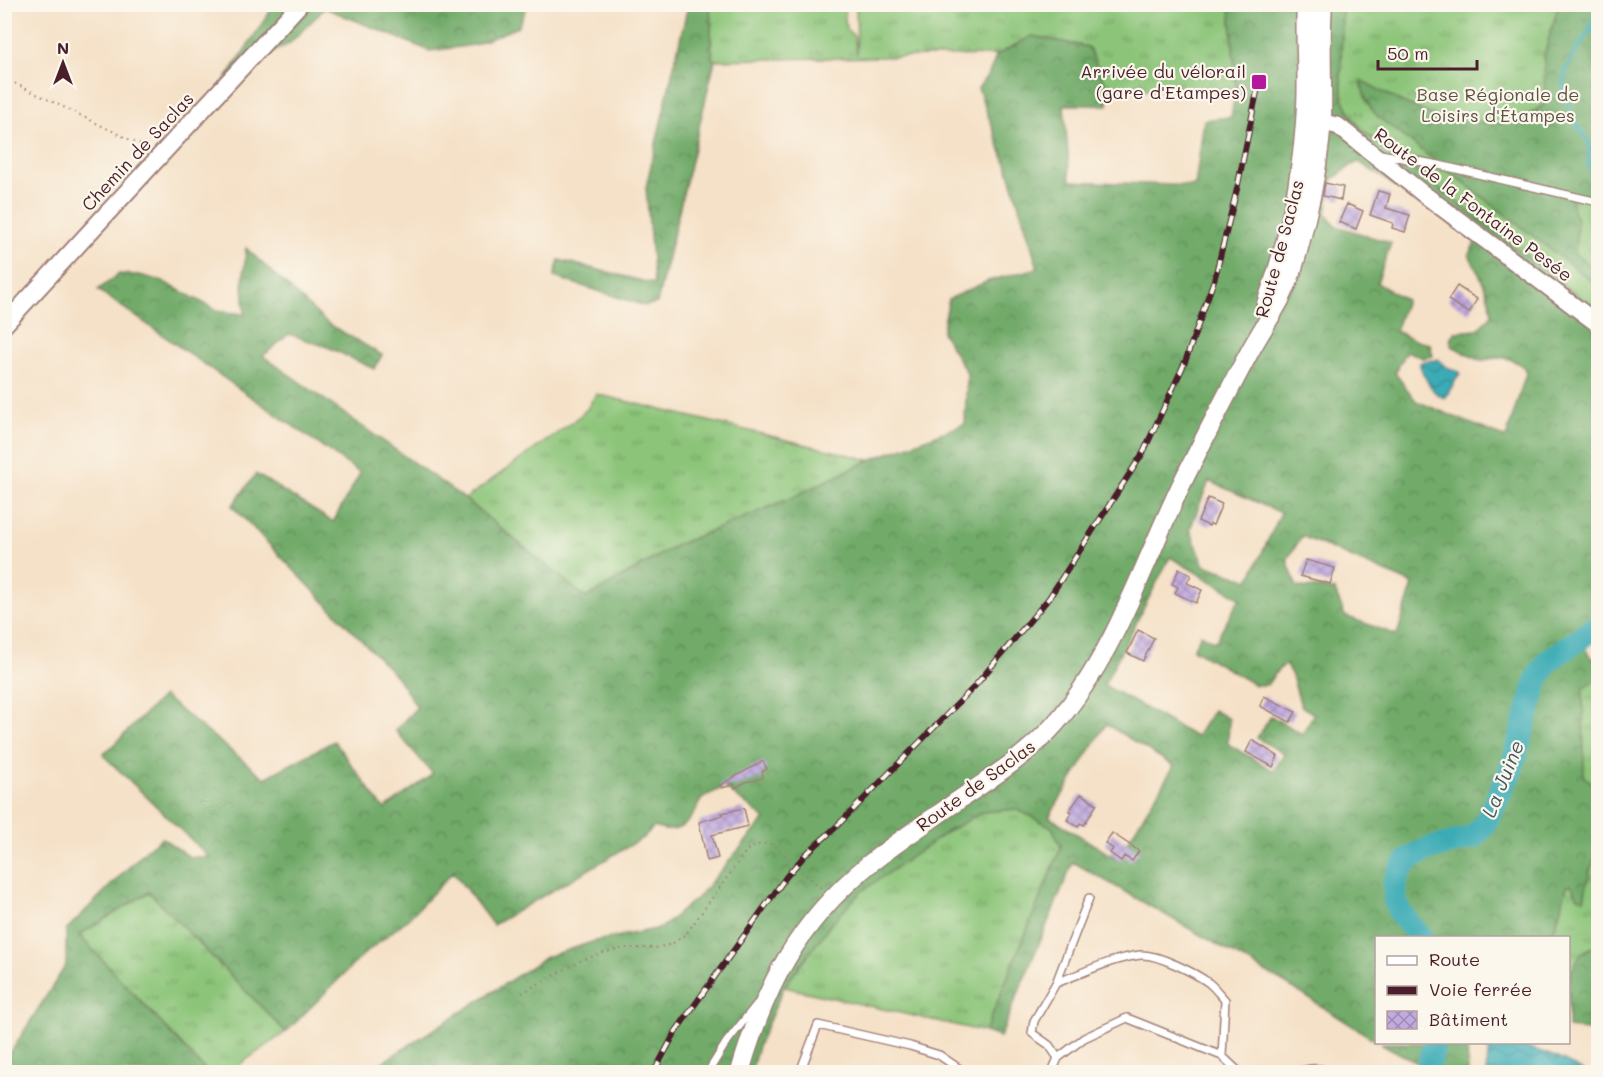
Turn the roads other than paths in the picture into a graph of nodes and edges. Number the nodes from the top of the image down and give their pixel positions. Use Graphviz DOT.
graph roads {
  1 [pos="300,4"];
  2 [pos="1306,4"];
  3 [pos="1323,4"];
  4 [pos="1306,107"];
  5 [pos="1322,122"];
  6 [pos="1370,151"];
  7 [pos="1599,202"];
  8 [pos="1599,324"];
  9 [pos="4,325"];
  10 [pos="1251,348"];
  11 [pos="1089,898"];
  12 [pos="1056,983"];
  13 [pos="771,986"];
  14 [pos="1222,1056"];
  15 [pos="1058,1058"];
  16 [pos="1233,1071"];
  17 [pos="708,1072"];
  18 [pos="740,1072"];
  19 [pos="800,1072"];
  20 [pos="964,1072"];
  21 [pos="1052,1072"];
  22 [pos="1298,1072"];
  23 [pos="1331,1072"];
  1 -- 9 [label="street, Chemin de Saclas"];
  2 -- 4 [label="main road, Route de Saclas"];
  3 -- 5 [label="main road, Route de Saclas"];
  4 -- 5 [label="street, Route de la Fontaine Pesée"];
  4 -- 10 [label="main road, Route de Saclas"];
  5 -- 6 [label="street, Route de la Fontaine Pesée"];
  5 -- 10 [label="main road, Route de Saclas"];
  6 -- 7 [label="lane"];
  6 -- 8 [label="street, Route de la Fontaine Pesée"];
  10 -- 13 [label="main road, Route de Saclas"];
  11 -- 12 [label="lane"];
  12 -- 14 [label="lane"];
  12 -- 15 [label="lane"];
  13 -- 17 [label="lane"];
  13 -- 18 [label="main road, Route de Saclas"];
  14 -- 15 [label="lane"];
  14 -- 16 [label="lane"];
  15 -- 21 [label="lane"];
  19 -- 20 [label="lane"];
  22 -- 23 [label="lane"];
}
